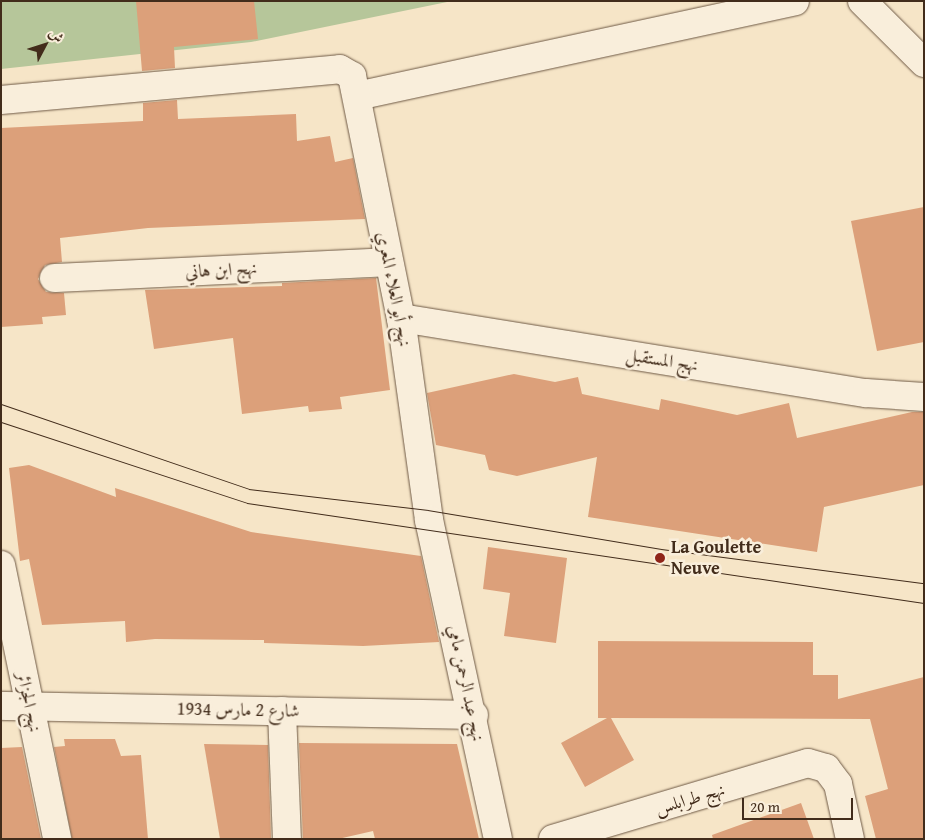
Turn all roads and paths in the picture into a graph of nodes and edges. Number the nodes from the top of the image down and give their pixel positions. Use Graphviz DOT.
graph roads {
  1 [pos="795,1"];
  2 [pos="862,1"];
  3 [pos="924,62"];
  4 [pos="357,96"];
  5 [pos="1,100"];
  6 [pos="388,262"];
  7 [pos="54,278"];
  8 [pos="401,318"];
  9 [pos="924,397"];
  10 [pos="429,520"];
  11 [pos="1,565"];
  12 [pos="1,706"];
  13 [pos="30,707"];
  14 [pos="282,711"];
  15 [pos="474,714"];
  16 [pos="57,839"];
  17 [pos="287,839"];
  18 [pos="498,839"];
  19 [pos="553,839"];
  20 [pos="850,839"];
  1 -- 4 [label="street"];
  2 -- 3 [label="street"];
  4 -- 5 [label="street, نهج أبو العلاء المعري"];
  4 -- 6 [label="street, نهج أبو العلاء المعري"];
  6 -- 7 [label="street, نهج ابن هاني"];
  6 -- 8 [label="street, نهج أبو العلاء المعري"];
  8 -- 9 [label="street, نهج المستقبل"];
  8 -- 10 [label="street, نهج أبو العلاء المعري"];
  10 -- 15 [label="street, نهج عبد الرحمن مامي"];
  11 -- 13 [label="street, نهج الجزائر"];
  12 -- 13 [label="street, شارع 2 مارس 1934"];
  13 -- 14 [label="street, شارع 2 مارس 1934"];
  13 -- 16 [label="street, نهج الجزائر"];
  14 -- 15 [label="street, شارع 2 مارس 1934"];
  14 -- 17 [label="street"];
  15 -- 18 [label="street, نهج عبد الرحمن مامي"];
  19 -- 20 [label="street, نهج طرابلس"];
}
